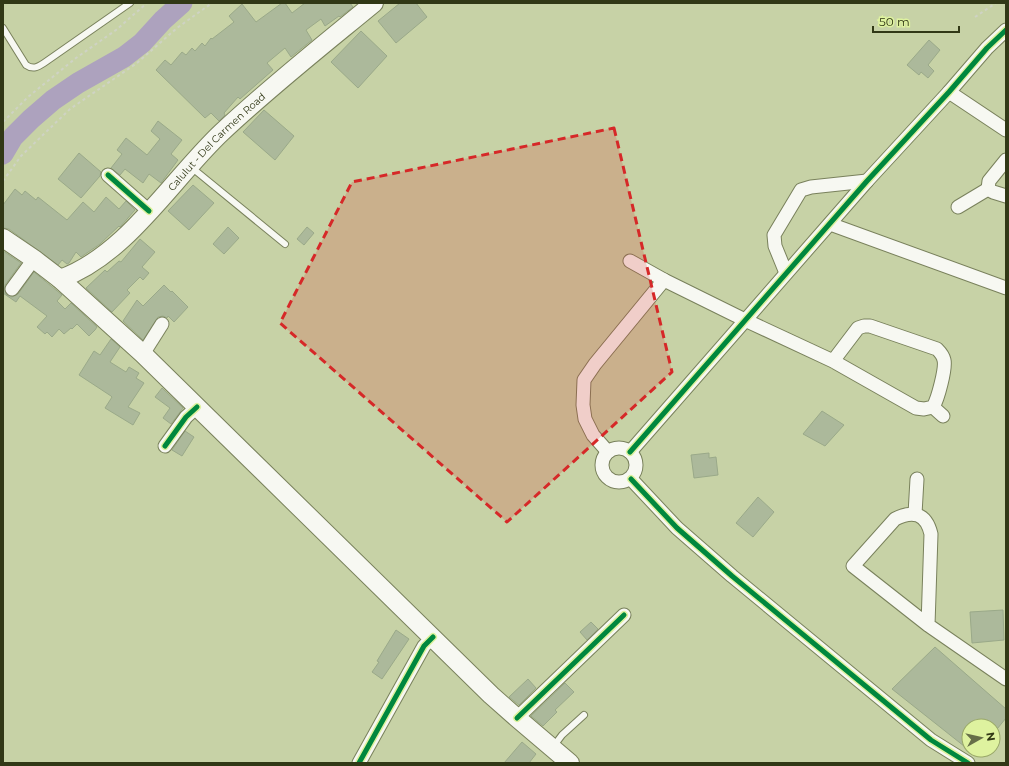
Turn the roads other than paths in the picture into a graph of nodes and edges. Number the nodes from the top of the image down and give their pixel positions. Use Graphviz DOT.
graph roads {
  1 [pos="130,3"];
  2 [pos="374,3"];
  3 [pos="3,28"];
  4 [pos="1006,30"];
  5 [pos="949,92"];
  6 [pos="1006,130"];
  7 [pos="1006,160"];
  8 [pos="190,166"];
  9 [pos="108,175"];
  10 [pos="867,182"];
  11 [pos="988,189"];
  12 [pos="1006,196"];
  13 [pos="958,207"];
  14 [pos="149,211"];
  15 [pos="830,224"];
  16 [pos="3,238"];
  17 [pos="285,244"];
  18 [pos="34,259"];
  19 [pos="630,261"];
  20 [pos="786,273"];
  21 [pos="60,279"];
  22 [pos="664,280"];
  23 [pos="1006,288"];
  24 [pos="12,289"];
  25 [pos="745,320"];
  26 [pos="162,324"];
  27 [pos="143,354"];
  28 [pos="833,361"];
  29 [pos="197,407"];
  30 [pos="165,446"];
  31 [pos="608,452"];
  32 [pos="630,452"];
  33 [pos="630,479"];
  34 [pos="917,479"];
  35 [pos="915,514"];
  36 [pos="624,616"];
  37 [pos="928,625"];
  38 [pos="433,637"];
  39 [pos="1006,679"];
  40 [pos="584,715"];
  41 [pos="517,718"];
  42 [pos="552,748"];
  43 [pos="359,763"];
  44 [pos="570,763"];
  45 [pos="968,763"];
  1 -- 3 [label="lane"];
  2 -- 8 [label="main road, Calulut - Del Carmen Road"];
  4 -- 5 [label="street"];
  5 -- 6 [label="street"];
  5 -- 10 [label="street"];
  7 -- 11 [label="street"];
  8 -- 14 [label="main road, Calulut - Del Carmen Road"];
  8 -- 17 [label="lane"];
  9 -- 14 [label="street"];
  10 -- 15 [label="street"];
  10 -- 20 [label="street"];
  11 -- 12 [label="street"];
  11 -- 13 [label="street"];
  14 -- 21 [label="main road, Calulut - Del Carmen Road"];
  15 -- 20 [label="street"];
  15 -- 23 [label="street"];
  16 -- 18 [label="main road"];
  18 -- 21 [label="main road"];
  18 -- 24 [label="street"];
  19 -- 22 [label="street"];
  20 -- 25 [label="street"];
  21 -- 27 [label="main road"];
  22 -- 25 [label="street"];
  22 -- 31 [label="street"];
  25 -- 28 [label="street"];
  25 -- 32 [label="street"];
  26 -- 27 [label="street"];
  27 -- 29 [label="main road"];
  28 -- 28 [label="street"];
  29 -- 30 [label="street"];
  29 -- 38 [label="main road"];
  31 -- 32 [label="street"];
  31 -- 33 [label="street"];
  32 -- 33 [label="street"];
  33 -- 45 [label="street"];
  34 -- 35 [label="street"];
  35 -- 37 [label="street"];
  35 -- 37 [label="street"];
  36 -- 41 [label="street"];
  37 -- 39 [label="street"];
  38 -- 41 [label="main road"];
  38 -- 43 [label="street"];
  40 -- 42 [label="lane"];
  41 -- 42 [label="main road"];
  42 -- 44 [label="main road"];
}
